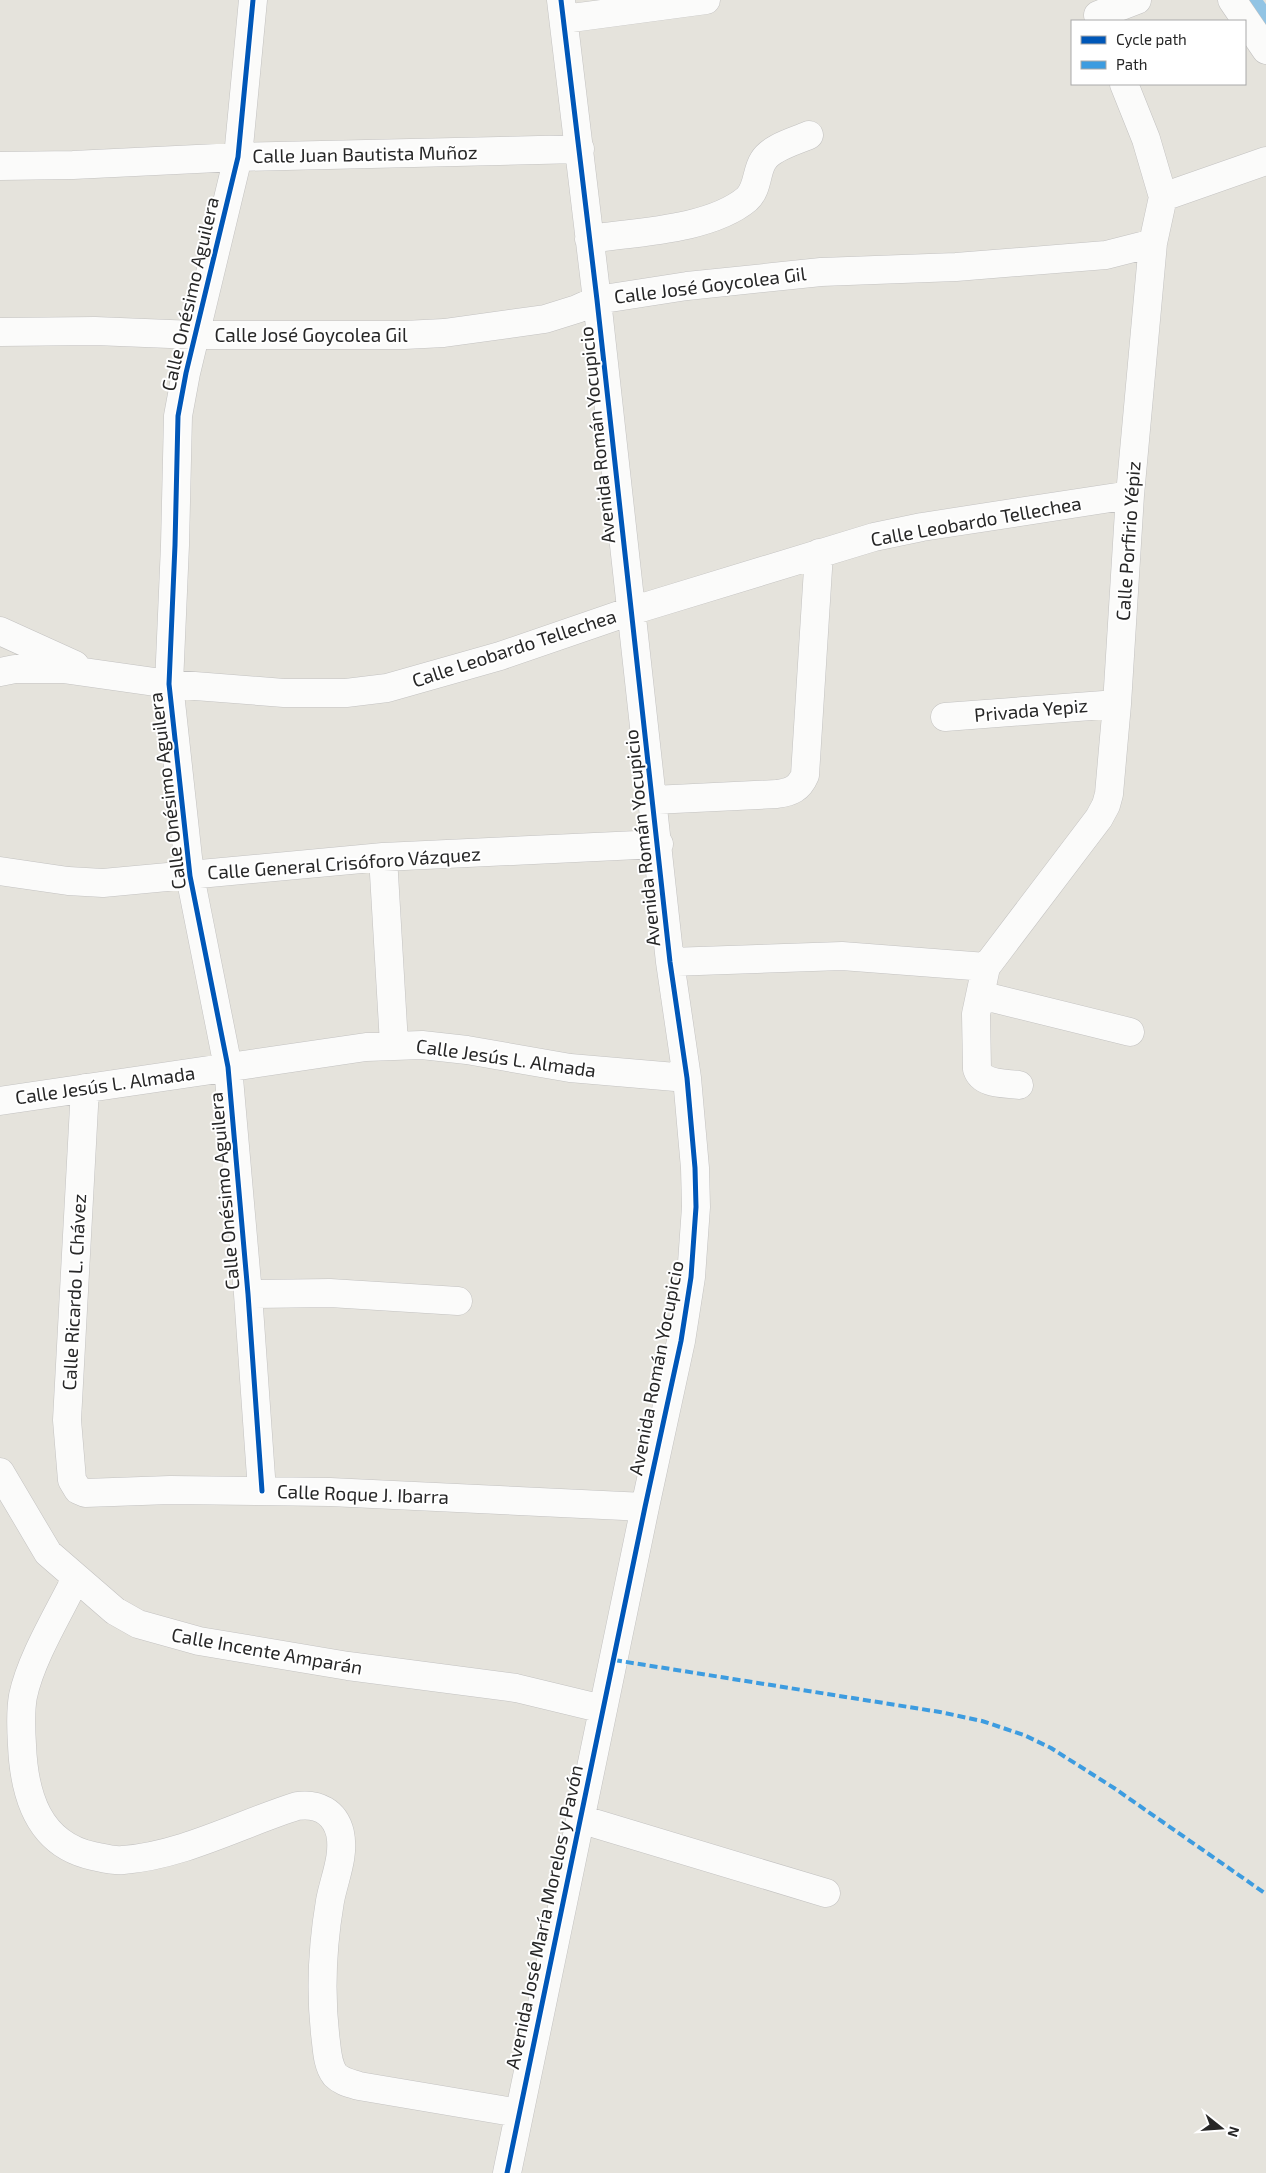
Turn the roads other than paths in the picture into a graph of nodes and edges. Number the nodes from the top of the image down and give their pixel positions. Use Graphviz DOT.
graph roads {
  1 [pos="253,0"];
  2 [pos="706,0"];
  3 [pos="1137,0"];
  4 [pos="1232,0"];
  5 [pos="562,9"];
  6 [pos="1096,12"];
  7 [pos="1246,20"];
  8 [pos="1246,21"];
  9 [pos="1266,50"];
  10 [pos="1124,85"];
  11 [pos="809,135"];
  12 [pos="580,148"];
  13 [pos="238,157"];
  14 [pos="1266,161"];
  15 [pos="0,166"];
  16 [pos="1163,197"];
  17 [pos="589,239"];
  18 [pos="1153,243"];
  19 [pos="597,300"];
  20 [pos="0,332"];
  21 [pos="195,335"];
  22 [pos="1130,495"];
  23 [pos="819,553"];
  24 [pos="631,611"];
  25 [pos="0,631"];
  26 [pos="0,672"];
  27 [pos="95,674"];
  28 [pos="169,684"];
  29 [pos="1117,704"];
  30 [pos="945,717"];
  31 [pos="653,800"];
  32 [pos="658,844"];
  33 [pos="384,857"];
  34 [pos="0,871"];
  35 [pos="190,876"];
  36 [pos="670,962"];
  37 [pos="948,964"];
  38 [pos="986,967"];
  39 [pos="978,1004"];
  40 [pos="1130,1032"];
  41 [pos="394,1044"];
  42 [pos="228,1067"];
  43 [pos="686,1078"];
  44 [pos="1019,1086"];
  45 [pos="85,1088"];
  46 [pos="0,1101"];
  47 [pos="248,1294"];
  48 [pos="458,1302"];
  49 [pos="0,1472"];
  50 [pos="262,1491"];
  51 [pos="82,1492"];
  52 [pos="645,1507"];
  53 [pos="76,1578"];
  54 [pos="612,1667"];
  55 [pos="604,1704"];
  56 [pos="580,1819"];
  57 [pos="826,1892"];
  58 [pos="518,2114"];
  59 [pos="507,2173"];
  1 -- 13 [label="street, Calle Onésimo Aguilera"];
  2 -- 5 [label="street"];
  3 -- 6 [label="street"];
  4 -- 7 [label="street"];
  5 -- 12 [label="street, Avenida Román Yocupicio"];
  8 -- 9 [label="street"];
  10 -- 16 [label="street, Calle Porfirio Yépiz"];
  11 -- 17 [label="street"];
  12 -- 13 [label="street, Calle Juan Bautista Muñoz"];
  12 -- 17 [label="street, Avenida Román Yocupicio"];
  13 -- 15 [label="street, Calle Juan Bautista Muñoz"];
  13 -- 21 [label="street, Calle Onésimo Aguilera"];
  14 -- 16 [label="street"];
  16 -- 18 [label="street, Calle Porfirio Yépiz"];
  17 -- 19 [label="street, Avenida Román Yocupicio"];
  18 -- 19 [label="street, Calle José Goycolea Gil"];
  18 -- 22 [label="street, Calle Porfirio Yépiz"];
  19 -- 21 [label="street, Calle José Goycolea Gil"];
  19 -- 24 [label="street, Avenida Román Yocupicio"];
  20 -- 21 [label="street, Calle José Goycolea Gil"];
  21 -- 28 [label="street, Calle Onésimo Aguilera"];
  22 -- 23 [label="street, Calle Leobardo Tellechea"];
  22 -- 29 [label="street, Calle Porfirio Yépiz"];
  23 -- 24 [label="street, Calle Leobardo Tellechea"];
  23 -- 31 [label="street"];
  24 -- 28 [label="street, Calle Leobardo Tellechea"];
  24 -- 31 [label="street, Avenida Román Yocupicio"];
  25 -- 27 [label="street, Calle Leobardo Tellechea"];
  26 -- 27 [label="street, Calle Leobardo Tellechea"];
  27 -- 28 [label="street, Calle Leobardo Tellechea"];
  28 -- 35 [label="street, Calle Onésimo Aguilera"];
  29 -- 30 [label="street, Privada Yepiz"];
  29 -- 38 [label="street, Calle Porfirio Yépiz"];
  31 -- 32 [label="street, Avenida Román Yocupicio"];
  32 -- 33 [label="street, Calle General Crisóforo Vázquez"];
  32 -- 36 [label="street, Avenida Román Yocupicio"];
  33 -- 35 [label="street, Calle General Crisóforo Vázquez"];
  33 -- 41 [label="street"];
  34 -- 35 [label="street, Calle General Crisóforo Vázquez"];
  35 -- 42 [label="street, Calle Onésimo Aguilera"];
  36 -- 37 [label="street"];
  36 -- 43 [label="street, Avenida Román Yocupicio"];
  37 -- 38 [label="street"];
  37 -- 39 [label="street"];
  38 -- 39 [label="street"];
  39 -- 40 [label="street"];
  39 -- 44 [label="street"];
  41 -- 42 [label="street, Calle Jesús L. Almada"];
  41 -- 43 [label="street, Calle Jesús L. Almada"];
  42 -- 45 [label="street, Calle Jesús L. Almada"];
  42 -- 47 [label="street, Calle Onésimo Aguilera"];
  43 -- 52 [label="street, Avenida Román Yocupicio"];
  45 -- 46 [label="street, Calle Jesús L. Almada"];
  45 -- 51 [label="street, Calle Ricardo L. Chávez"];
  47 -- 48 [label="street"];
  47 -- 50 [label="street, Calle Onésimo Aguilera"];
  49 -- 53 [label="street, Calle Incente Amparán"];
  50 -- 51 [label="street, Calle Roque J. Ibarra"];
  50 -- 52 [label="street, Calle Roque J. Ibarra"];
  52 -- 54 [label="street, Avenida Román Yocupicio"];
  53 -- 55 [label="street, Calle Incente Amparán"];
  53 -- 58 [label="street"];
  54 -- 55 [label="street, Avenida José María Morelos y Pavón"];
  55 -- 56 [label="street, Avenida José María Morelos y Pavón"];
  56 -- 57 [label="street"];
  56 -- 58 [label="street, Avenida José María Morelos y Pavón"];
  58 -- 59 [label="street, Avenida José María Morelos y Pavón"];
}
